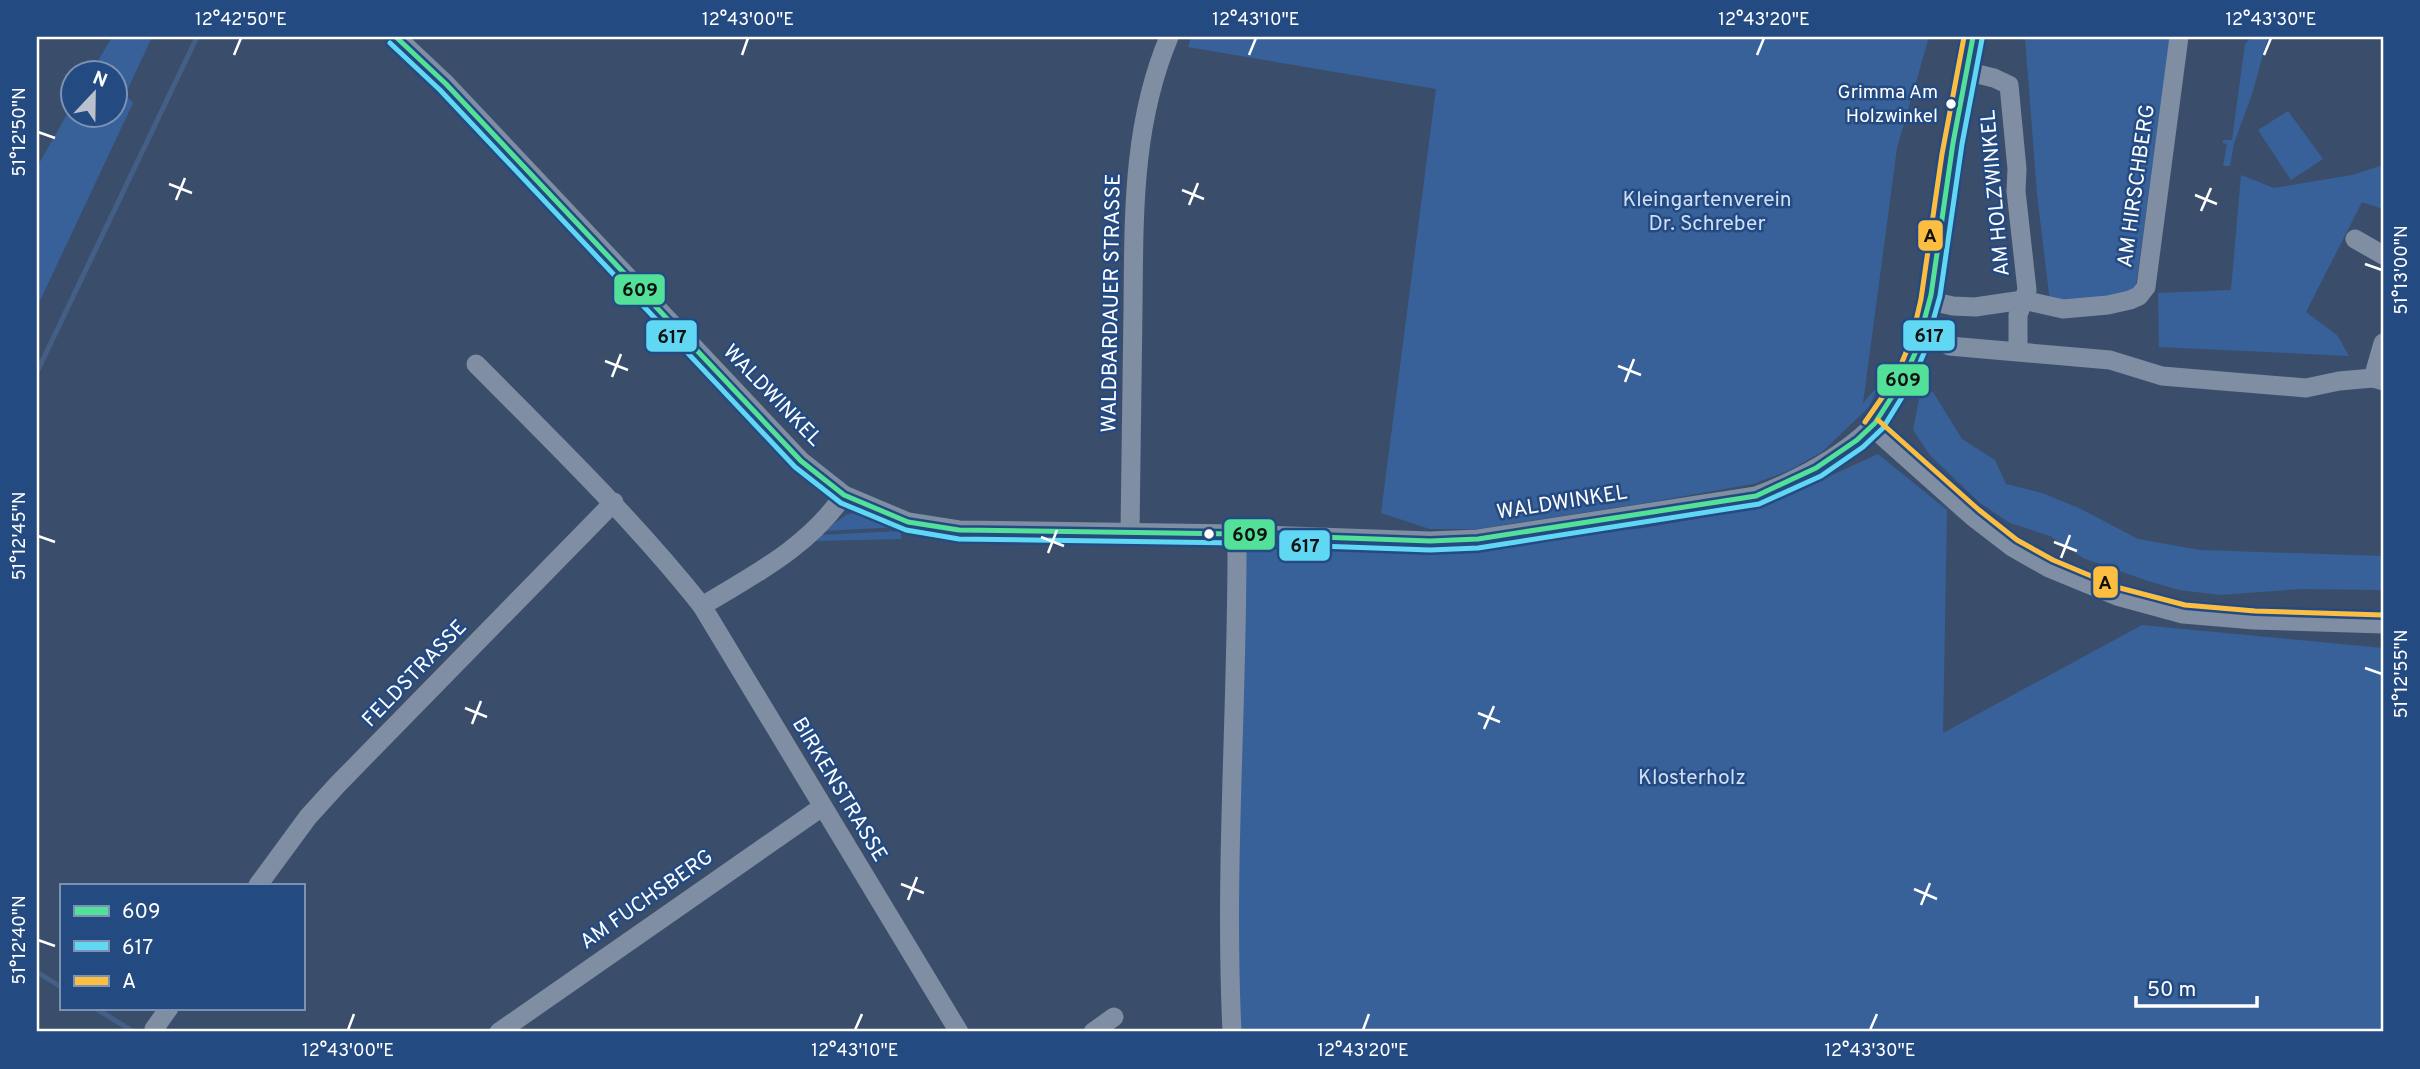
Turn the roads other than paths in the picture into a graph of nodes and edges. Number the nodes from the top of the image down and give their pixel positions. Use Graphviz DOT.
graph roads {
  1 [pos="396,37"];
  2 [pos="1169,37"];
  3 [pos="1973,37"];
  4 [pos="2179,37"];
  5 [pos="1965,71"];
  6 [pos="2355,239"];
  7 [pos="2383,254"];
  8 [pos="2024,300"];
  9 [pos="1930,301"];
  10 [pos="2383,344"];
  11 [pos="1949,346"];
  12 [pos="2018,351"];
  13 [pos="476,364"];
  14 [pos="2378,380"];
  15 [pos="1872,427"];
  16 [pos="844,495"];
  17 [pos="614,502"];
  18 [pos="1130,532"];
  19 [pos="1237,534"];
  20 [pos="702,606"];
  21 [pos="2383,624"];
  22 [pos="822,807"];
  23 [pos="259,884"];
  24 [pos="168,1010"];
  25 [pos="1114,1017"];
  26 [pos="156,1030"];
  27 [pos="499,1032"];
  28 [pos="959,1032"];
  29 [pos="1093,1032"];
  30 [pos="1231,1032"];
  1 -- 16 [label="street, WALDWINKEL"];
  2 -- 18 [label="street, WALDBARDAUER STRASSE"];
  3 -- 5 [label="street, AM HOLZWINKEL"];
  4 -- 8 [label="street, AM HIRSCHBERG"];
  5 -- 8 [label="street, AM HOLZWINKEL"];
  5 -- 9 [label="street, AM HOLZWINKEL"];
  6 -- 7 [label="street"];
  8 -- 9 [label="street, AM HIRSCHBERG"];
  8 -- 12 [label="street"];
  9 -- 15 [label="street, AM HOLZWINKEL"];
  10 -- 14 [label="street"];
  11 -- 12 [label="street"];
  12 -- 14 [label="street"];
  13 -- 17 [label="street, BIRKENSTRASSE"];
  15 -- 19 [label="street, WALDWINKEL"];
  15 -- 21 [label="street"];
  16 -- 18 [label="street, WALDWINKEL"];
  16 -- 20 [label="street"];
  17 -- 20 [label="street, BIRKENSTRASSE"];
  17 -- 23 [label="street, FELDSTRASSE"];
  18 -- 19 [label="street, WALDWINKEL"];
  19 -- 30 [label="street"];
  20 -- 22 [label="street, BIRKENSTRASSE"];
  22 -- 27 [label="street, AM FUCHSBERG"];
  22 -- 28 [label="street, BIRKENSTRASSE"];
  24 -- 26 [label="street"];
  25 -- 29 [label="street"];
}
